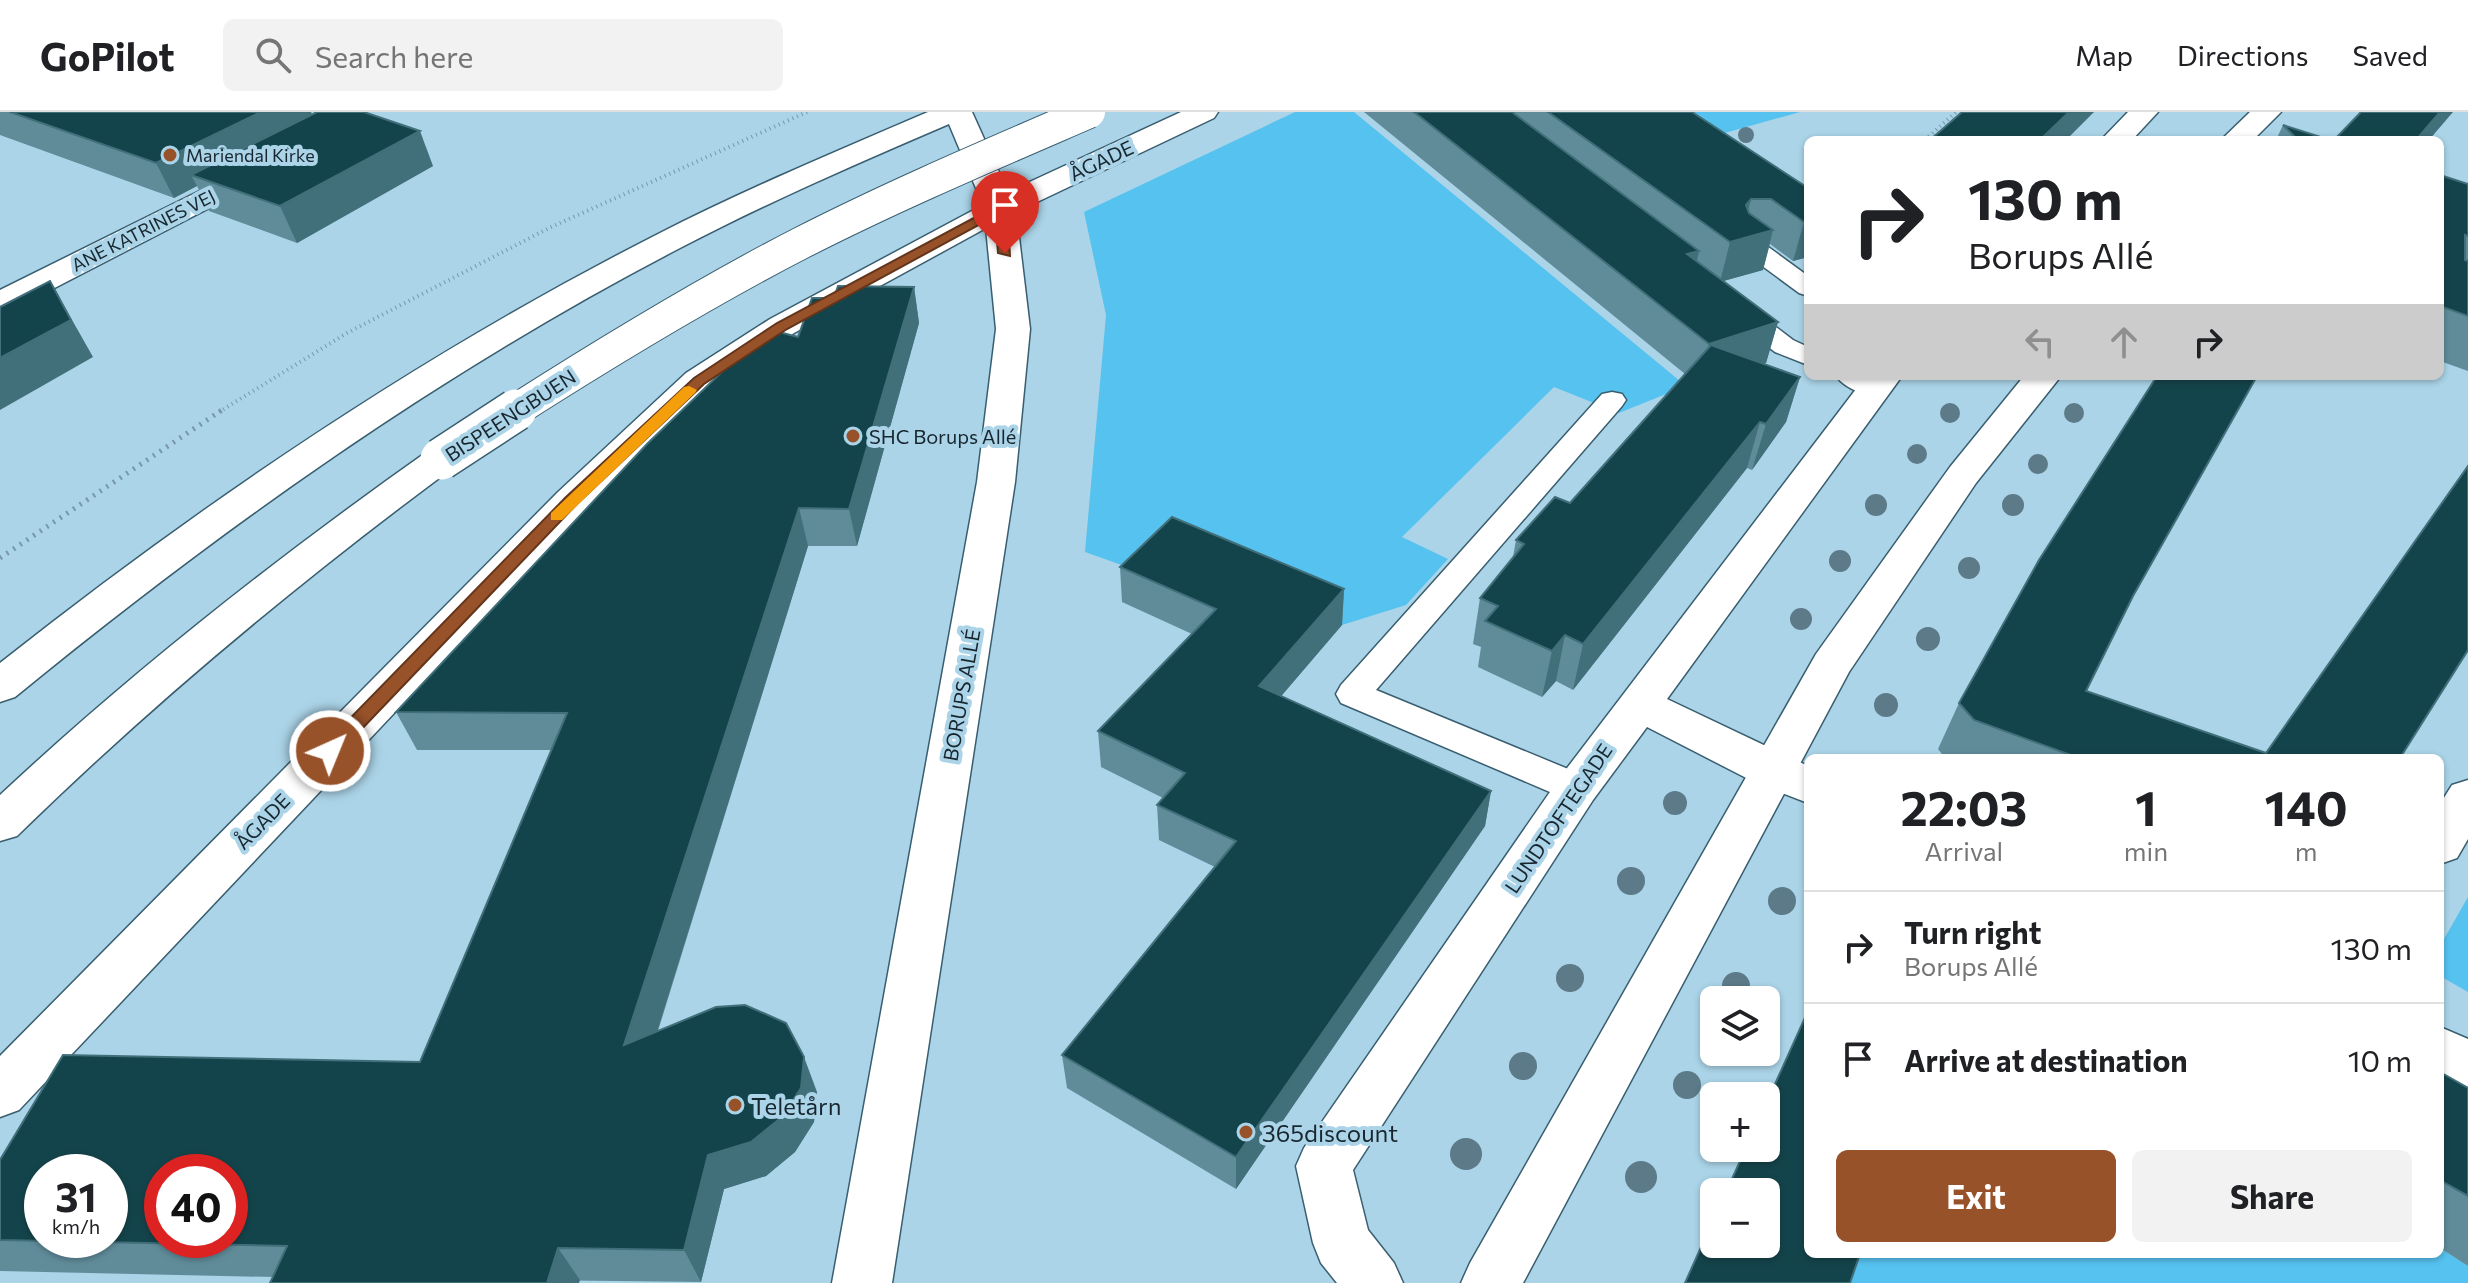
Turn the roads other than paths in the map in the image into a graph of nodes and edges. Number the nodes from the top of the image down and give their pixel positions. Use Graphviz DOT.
graph roads {
  1 [pos="955,112"];
  2 [pos="1089,112"];
  3 [pos="1204,112"];
  4 [pos="2144,112"];
  5 [pos="2267,112"];
  6 [pos="2120,136"];
  7 [pos="2240,136"];
  8 [pos="277,161"];
  9 [pos="1000,208"];
  10 [pos="1751,246"];
  11 [pos="1804,285"];
  12 [pos="1714,293"];
  13 [pos="0,303"];
  14 [pos="1804,355"];
  15 [pos="1870,380"];
  16 [pos="2040,380"];
  17 [pos="1612,400"];
  18 [pos="0,686"];
  19 [pos="1638,703"];
  20 [pos="1790,778"];
  21 [pos="1577,788"];
  22 [pos="2468,798"];
  23 [pos="0,823"];
  24 [pos="2444,838"];
  25 [pos="2444,1052"];
  26 [pos="2468,1066"];
  27 [pos="0,1093"];
  28 [pos="862,1283"];
  29 [pos="1373,1283"];
  30 [pos="1491,1283"];
  1 -- 9 [label="street, BORUPS ALLÉ"];
  1 -- 18 [label="street"];
  2 -- 23 [label="street, BISPEENGBUEN, bridge"];
  3 -- 9 [label="street, ÅGADE"];
  4 -- 6 [label="street"];
  5 -- 7 [label="street"];
  8 -- 13 [label="street, ANE KATRINES VEJ"];
  9 -- 27 [label="street, ÅGADE"];
  9 -- 28 [label="street, BORUPS ALLÉ"];
  10 -- 11 [label="lane"];
  12 -- 14 [label="lane"];
  15 -- 19 [label="street, LUNDTOFTEGADE"];
  16 -- 20 [label="street"];
  17 -- 21 [label="lane"];
  19 -- 20 [label="street"];
  19 -- 21 [label="street, LUNDTOFTEGADE"];
  20 -- 30 [label="street"];
  21 -- 29 [label="street, LUNDTOFTEGADE"];
  22 -- 24 [label="street"];
  25 -- 26 [label="street"];
}
